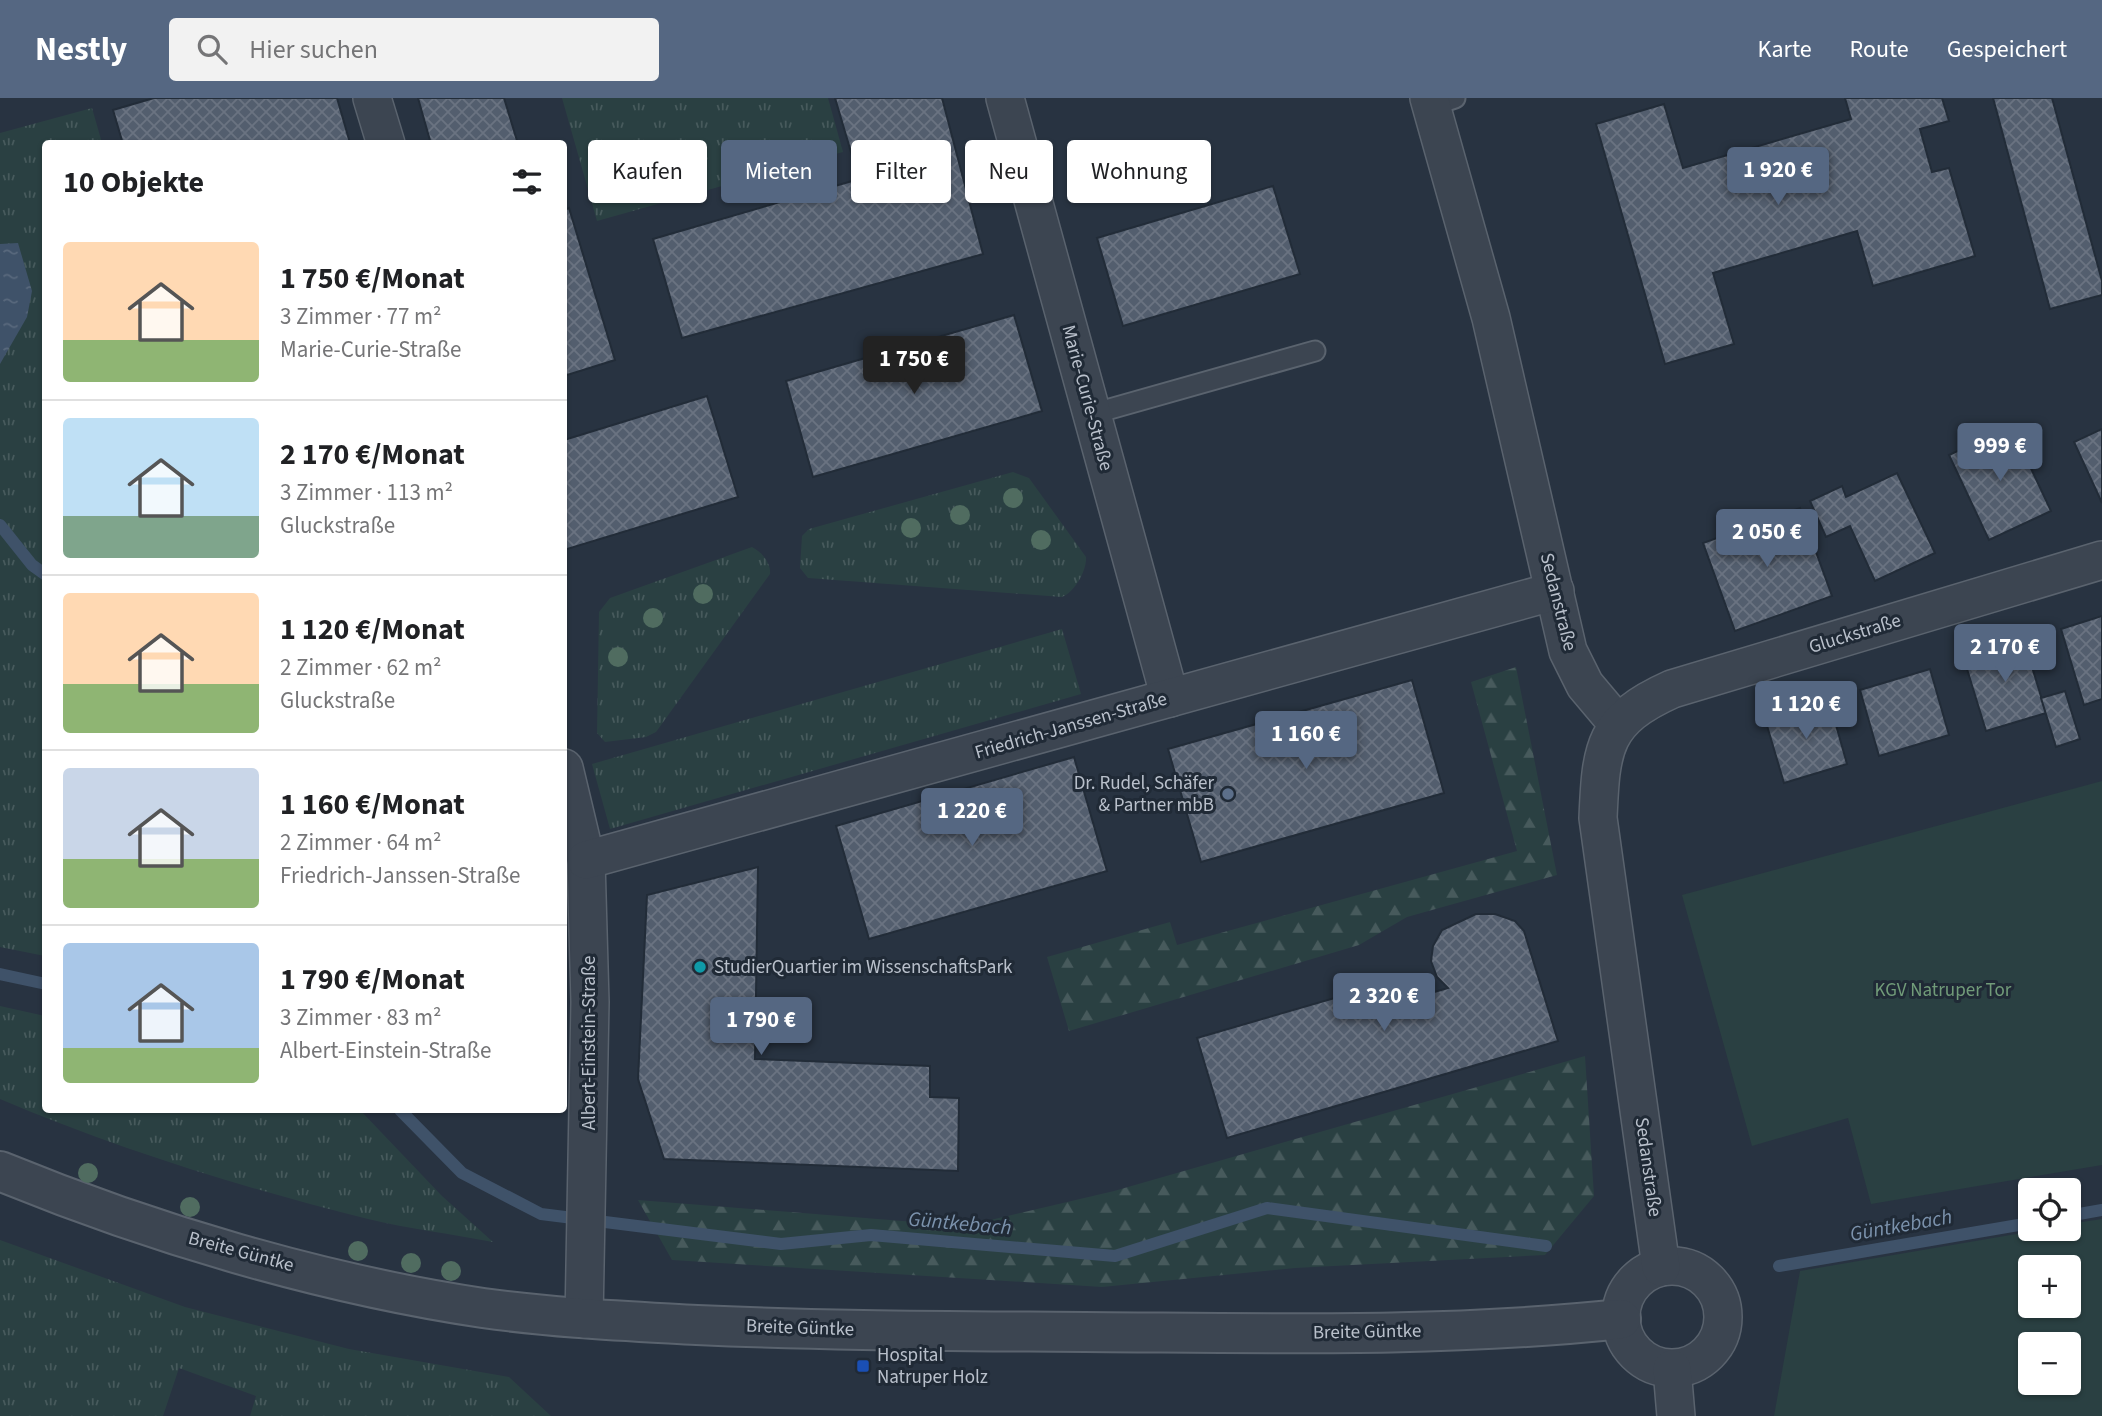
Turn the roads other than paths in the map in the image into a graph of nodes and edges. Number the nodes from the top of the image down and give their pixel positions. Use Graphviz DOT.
graph roads {
  1 [pos="372,98"];
  2 [pos="1005,98"];
  3 [pos="1438,101"];
  4 [pos="385,140"];
  5 [pos="1315,351"];
  6 [pos="1092,414"];
  7 [pos="2102,560"];
  8 [pos="1555,592"];
  9 [pos="1170,698"];
  10 [pos="1617,723"];
  11 [pos="567,781"];
  12 [pos="586,860"];
  13 [pos="0,1171"];
  14 [pos="1661,1267"];
  15 [pos="1621,1319"];
  16 [pos="584,1320"];
  17 [pos="1672,1369"];
  18 [pos="1676,1416"];
  1 -- 4 [label="street"];
  2 -- 6 [label="street, Marie-Curie-Straße"];
  3 -- 8 [label="street, Sedanstraße"];
  5 -- 6 [label="lane"];
  6 -- 9 [label="street, Marie-Curie-Straße"];
  7 -- 10 [label="street, Gluckstraße"];
  8 -- 9 [label="street, Friedrich-Janssen-Straße"];
  8 -- 10 [label="street, Sedanstraße"];
  9 -- 12 [label="street, Friedrich-Janssen-Straße"];
  10 -- 14 [label="street, Sedanstraße"];
  11 -- 12 [label="street, Albert-Einstein-Straße"];
  12 -- 16 [label="street, Albert-Einstein-Straße"];
  13 -- 16 [label="street, Breite Güntke"];
  14 -- 15 [label="street"];
  14 -- 17 [label="street"];
  15 -- 16 [label="street, Breite Güntke"];
  15 -- 17 [label="street"];
  17 -- 18 [label="street"];
}
